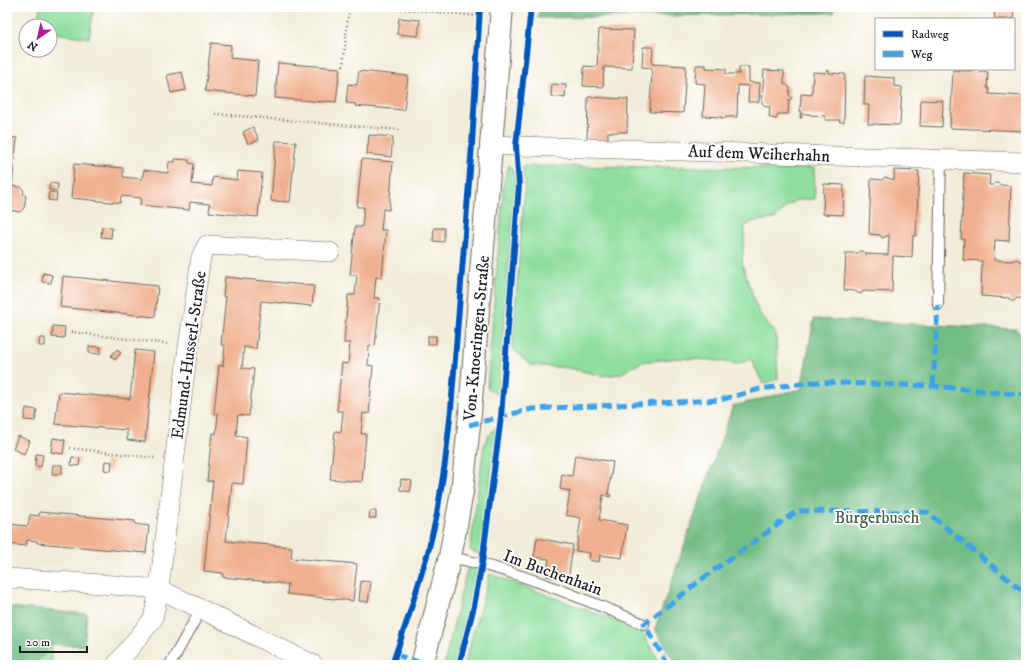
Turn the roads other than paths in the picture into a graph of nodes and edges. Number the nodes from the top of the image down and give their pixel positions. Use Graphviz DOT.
graph roads {
  1 [pos="502,7"];
  2 [pos="491,145"];
  3 [pos="941,158"];
  4 [pos="1026,162"];
  5 [pos="330,252"];
  6 [pos="938,305"];
  7 [pos="450,557"];
  8 [pos="7,578"];
  9 [pos="159,589"];
  10 [pos="201,608"];
  11 [pos="644,624"];
  12 [pos="116,665"];
  13 [pos="169,665"];
  14 [pos="314,665"];
  15 [pos="422,665"];
  1 -- 2 [label="main road, Von-Knoeringen-Straße"];
  2 -- 3 [label="street, Auf dem Weiherhahn"];
  2 -- 7 [label="main road, Von-Knoeringen-Straße"];
  3 -- 4 [label="street, Auf dem Weiherhahn"];
  3 -- 6 [label="lane"];
  5 -- 9 [label="street, Edmund-Husserl-Straße"];
  7 -- 11 [label="lane, Im Buchenhain"];
  7 -- 15 [label="main road, Von-Knoeringen-Straße"];
  8 -- 9 [label="street"];
  9 -- 10 [label="street"];
  9 -- 12 [label="street, Edmund-Husserl-Straße"];
  10 -- 13 [label="lane"];
  10 -- 14 [label="street"];
}
